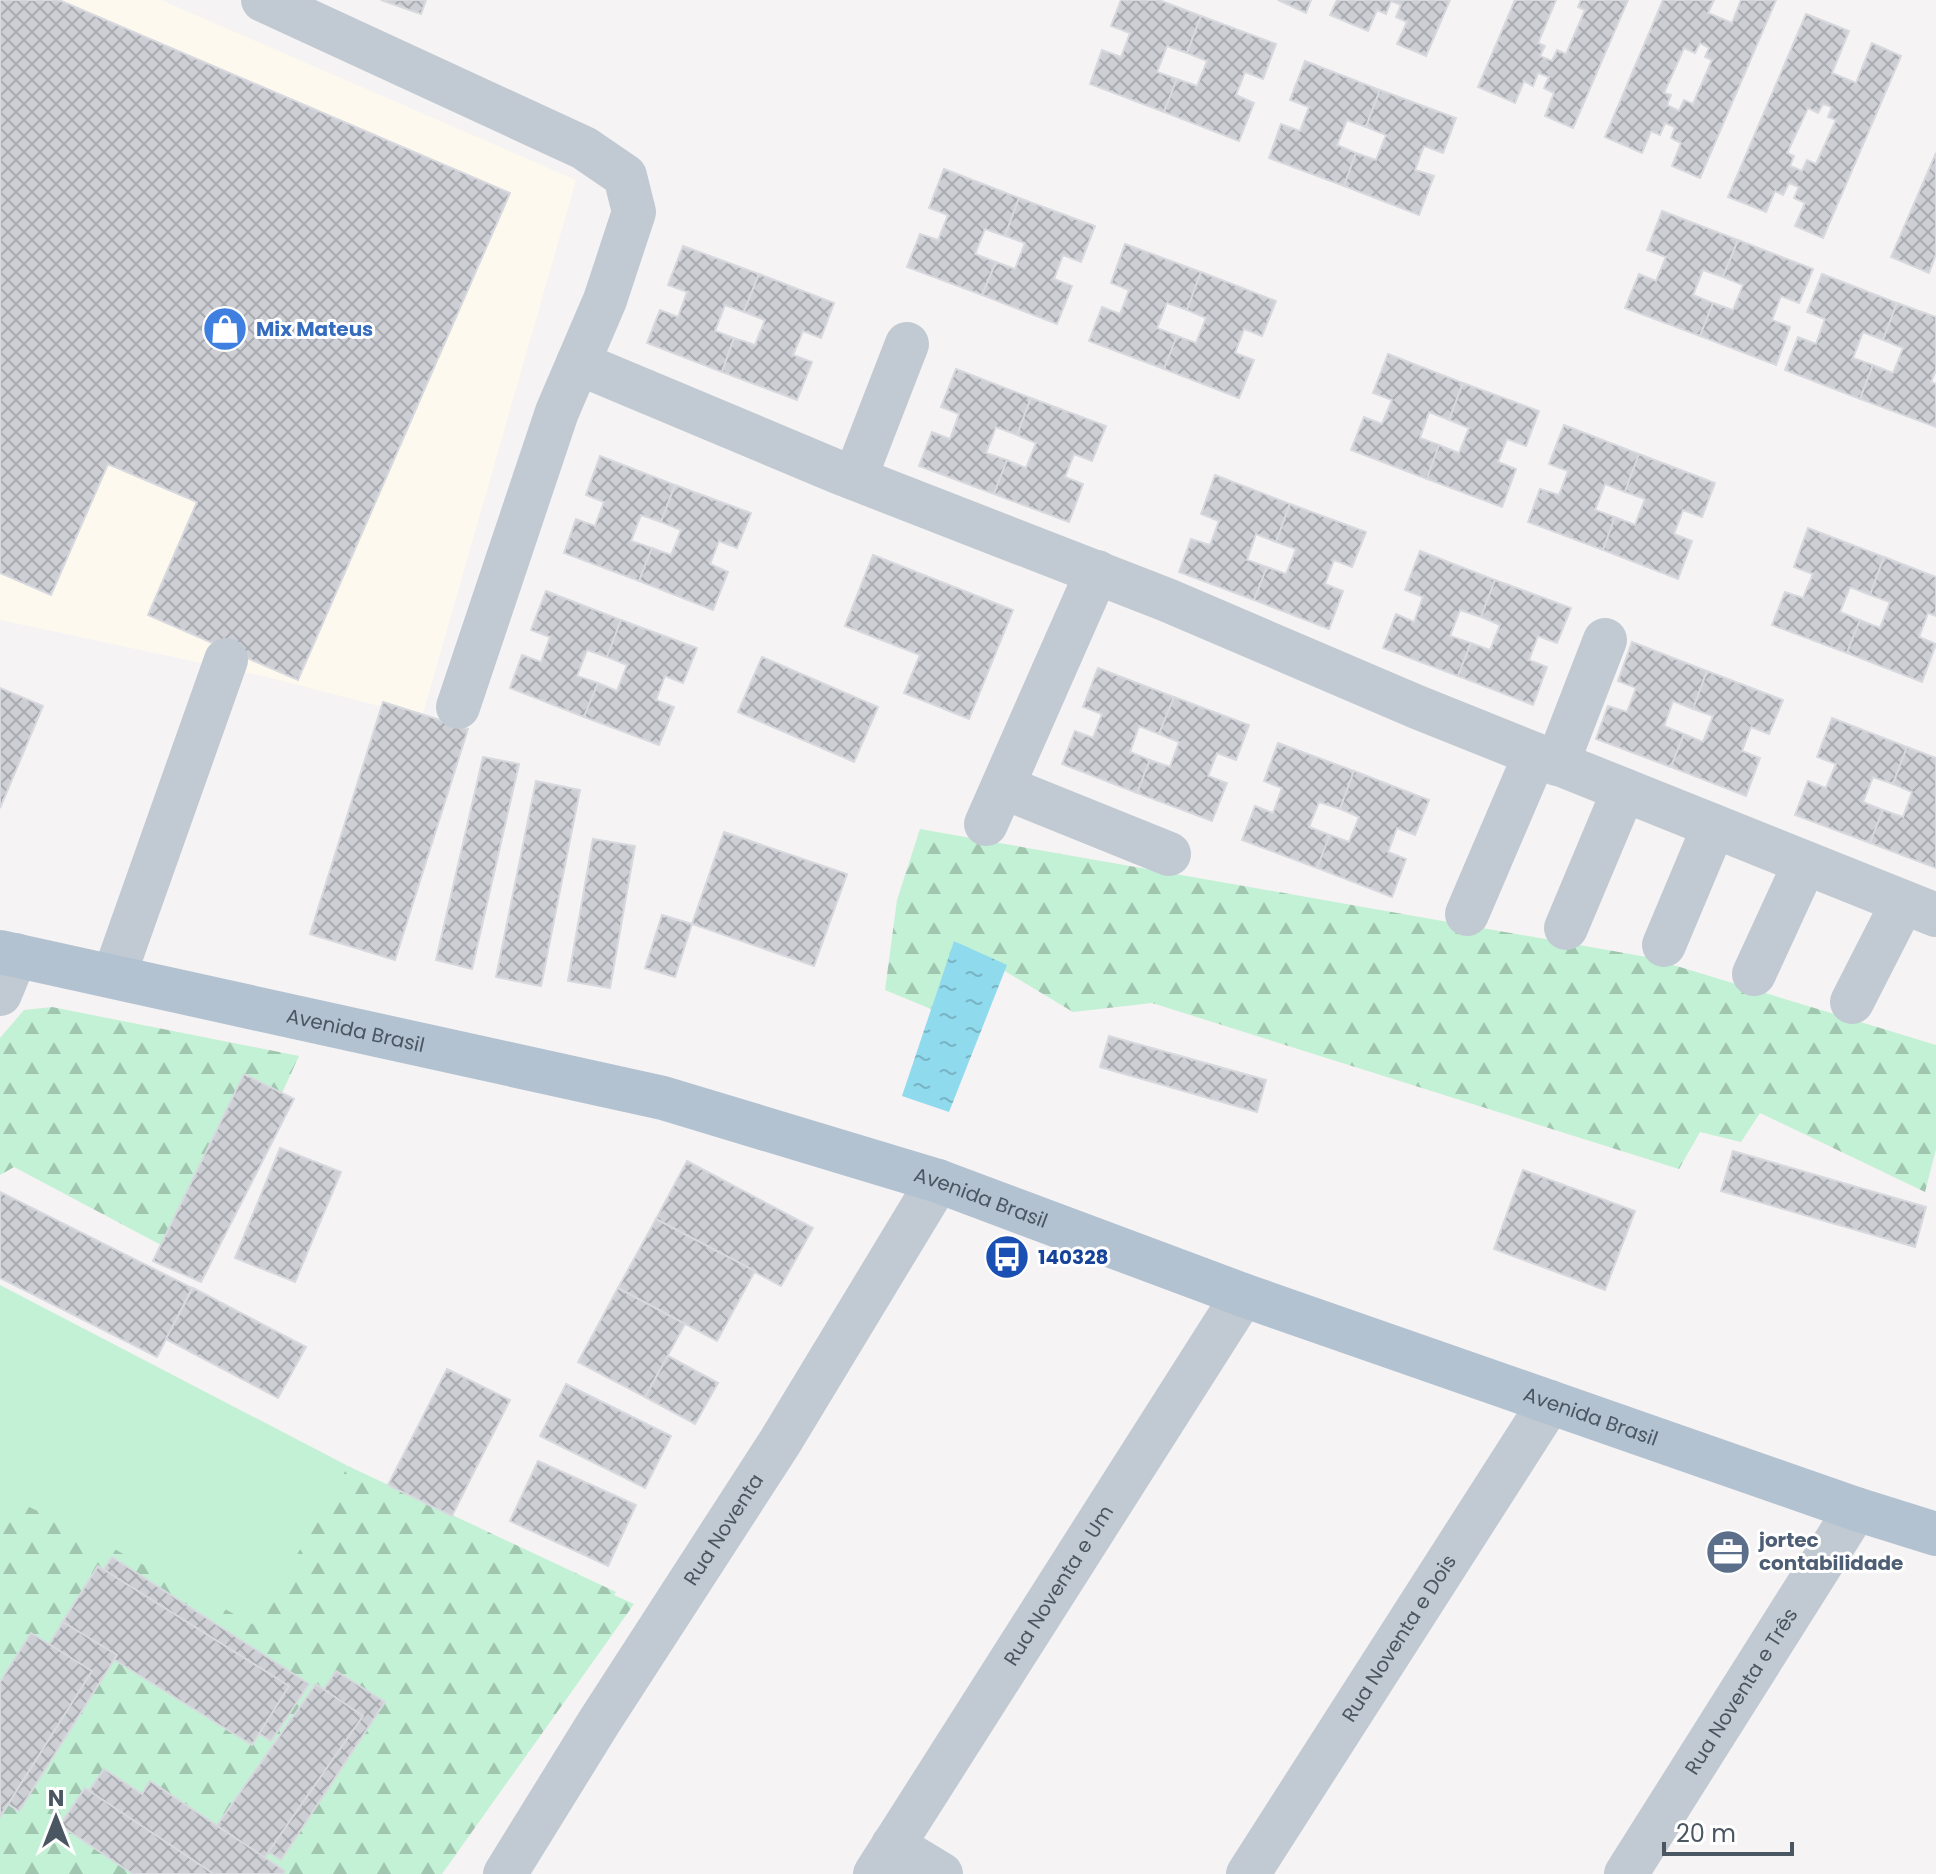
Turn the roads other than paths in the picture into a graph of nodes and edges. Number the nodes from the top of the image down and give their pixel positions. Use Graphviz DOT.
graph roads {
  1 [pos="263,0"];
  2 [pos="907,344"];
  3 [pos="578,363"];
  4 [pos="855,478"];
  5 [pos="1097,572"];
  6 [pos="1605,640"];
  7 [pos="226,660"];
  8 [pos="458,707"];
  9 [pos="1546,759"];
  10 [pos="1624,790"];
  11 [pos="1714,826"];
  12 [pos="1169,854"];
  13 [pos="1805,863"];
  14 [pos="1919,908"];
  15 [pos="1467,914"];
  16 [pos="1566,928"];
  17 [pos="1664,945"];
  18 [pos="8,953"];
  19 [pos="1754,974"];
  20 [pos="114,976"];
  21 [pos="0,994"];
  22 [pos="1852,1002"];
  23 [pos="938,1181"];
  24 [pos="1243,1295"];
  25 [pos="1550,1402"];
  26 [pos="1856,1509"];
  27 [pos="1936,1534"];
  28 [pos="884,1859"];
  29 [pos="505,1874"];
  30 [pos="941,1874"];
  31 [pos="1248,1874"];
  32 [pos="1626,1874"];
  1 -- 3 [label="street"];
  2 -- 4 [label="street"];
  3 -- 4 [label="street"];
  3 -- 8 [label="street"];
  4 -- 5 [label="street"];
  5 -- 9 [label="street"];
  5 -- 12 [label="street"];
  6 -- 9 [label="street"];
  7 -- 20 [label="street"];
  9 -- 10 [label="street"];
  9 -- 15 [label="street"];
  10 -- 11 [label="street"];
  10 -- 16 [label="street"];
  11 -- 13 [label="street"];
  11 -- 17 [label="street"];
  13 -- 14 [label="street"];
  13 -- 19 [label="street"];
  14 -- 22 [label="street"];
  18 -- 20 [label="main road, Avenida Brasil"];
  18 -- 21 [label="street"];
  20 -- 23 [label="main road, Avenida Brasil"];
  23 -- 24 [label="main road, Avenida Brasil"];
  23 -- 29 [label="street, Rua Noventa"];
  24 -- 25 [label="main road, Avenida Brasil"];
  24 -- 28 [label="street, Rua Noventa e Um"];
  25 -- 26 [label="main road, Avenida Brasil"];
  25 -- 31 [label="street, Rua Noventa e Dois"];
  26 -- 27 [label="main road, Avenida Brasil"];
  26 -- 32 [label="street, Rua Noventa e Três"];
  28 -- 30 [label="street"];
}
